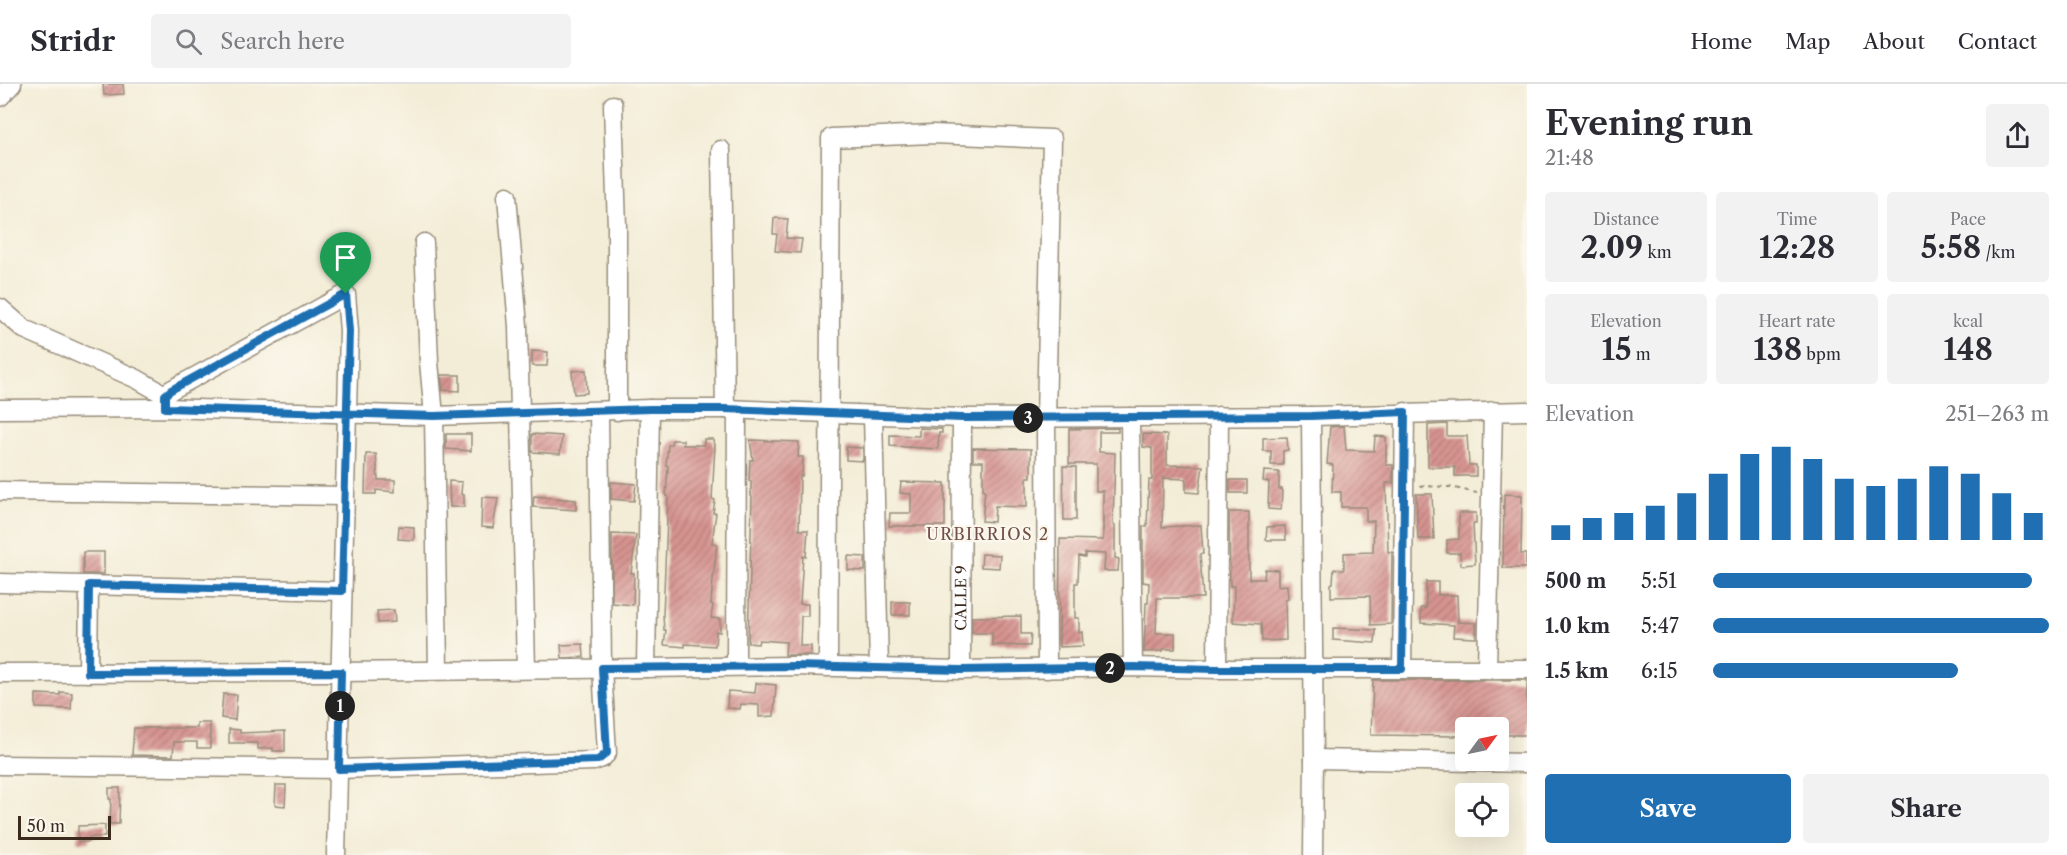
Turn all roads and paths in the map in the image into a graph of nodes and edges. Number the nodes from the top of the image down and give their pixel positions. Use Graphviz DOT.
graph roads {
  1 [pos="12,84"];
  2 [pos="0,97"];
  3 [pos="613,105"];
  4 [pos="721,150"];
  5 [pos="507,196"];
  6 [pos="424,243"];
  7 [pos="0,308"];
  8 [pos="165,401"];
  9 [pos="0,409"];
  10 [pos="650,409"];
  11 [pos="731,410"];
  12 [pos="617,411"];
  13 [pos="1493,411"];
  14 [pos="1527,411"];
  15 [pos="599,412"];
  16 [pos="1405,412"];
  17 [pos="830,413"];
  18 [pos="520,414"];
  19 [pos="346,415"];
  20 [pos="873,415"];
  21 [pos="434,416"];
  22 [pos="1219,416"];
  23 [pos="1311,416"];
  24 [pos="1130,417"];
  25 [pos="962,418"];
  26 [pos="1046,418"];
  27 [pos="1406,485"];
  28 [pos="0,491"];
  29 [pos="344,496"];
  30 [pos="1490,499"];
  31 [pos="0,583"];
  32 [pos="89,585"];
  33 [pos="342,591"];
  34 [pos="736,666"];
  35 [pos="828,667"];
  36 [pos="879,667"];
  37 [pos="1133,667"];
  38 [pos="602,668"];
  39 [pos="646,668"];
  40 [pos="1487,668"];
  41 [pos="526,669"];
  42 [pos="1047,669"];
  43 [pos="1216,669"];
  44 [pos="1312,669"];
  45 [pos="1402,669"];
  46 [pos="1527,669"];
  47 [pos="438,670"];
  48 [pos="961,670"];
  49 [pos="341,672"];
  50 [pos="0,673"];
  51 [pos="88,673"];
  52 [pos="1314,759"];
  53 [pos="1527,763"];
  54 [pos="0,765"];
  55 [pos="339,769"];
  56 [pos="336,855"];
  57 [pos="1313,855"];
  1 -- 2 [label="street"];
  3 -- 12 [label="street"];
  4 -- 11 [label="street"];
  5 -- 18 [label="street"];
  6 -- 21 [label="street"];
  7 -- 8 [label="street"];
  8 -- 9 [label="street"];
  8 -- 19 [label="street"];
  8 -- 19 [label="street"];
  10 -- 11 [label="street"];
  10 -- 12 [label="street"];
  10 -- 39 [label="street"];
  11 -- 17 [label="street"];
  11 -- 34 [label="street"];
  12 -- 15 [label="street"];
  13 -- 14 [label="street"];
  13 -- 16 [label="street"];
  13 -- 30 [label="street"];
  15 -- 18 [label="street"];
  15 -- 38 [label="street"];
  16 -- 23 [label="street"];
  16 -- 27 [label="street"];
  17 -- 20 [label="street"];
  17 -- 26 [label="street"];
  17 -- 35 [label="street"];
  18 -- 21 [label="street"];
  18 -- 41 [label="street"];
  19 -- 21 [label="street"];
  19 -- 29 [label="street"];
  20 -- 25 [label="street"];
  20 -- 36 [label="street"];
  21 -- 47 [label="street"];
  22 -- 23 [label="street"];
  22 -- 24 [label="street"];
  22 -- 43 [label="street"];
  23 -- 44 [label="street"];
  24 -- 26 [label="street"];
  24 -- 37 [label="street"];
  25 -- 26 [label="street"];
  25 -- 48 [label="street, CALLE 9"];
  26 -- 42 [label="street"];
  27 -- 30 [label="path"];
  27 -- 45 [label="street"];
  28 -- 29 [label="street"];
  29 -- 33 [label="street"];
  30 -- 40 [label="street"];
  31 -- 32 [label="street"];
  32 -- 33 [label="street"];
  32 -- 51 [label="street"];
  33 -- 49 [label="street"];
  34 -- 35 [label="street"];
  34 -- 39 [label="street"];
  35 -- 36 [label="street"];
  36 -- 48 [label="street"];
  37 -- 42 [label="street"];
  37 -- 43 [label="street"];
  38 -- 39 [label="street"];
  38 -- 41 [label="street"];
  38 -- 55 [label="street"];
  40 -- 45 [label="street"];
  40 -- 46 [label="street"];
  41 -- 47 [label="street"];
  42 -- 48 [label="street"];
  43 -- 44 [label="street"];
  44 -- 45 [label="street"];
  44 -- 52 [label="street"];
  47 -- 49 [label="street"];
  49 -- 51 [label="street"];
  49 -- 55 [label="street"];
  50 -- 51 [label="street"];
  52 -- 53 [label="street"];
  52 -- 57 [label="street"];
  54 -- 55 [label="street"];
  55 -- 56 [label="street"];
}
